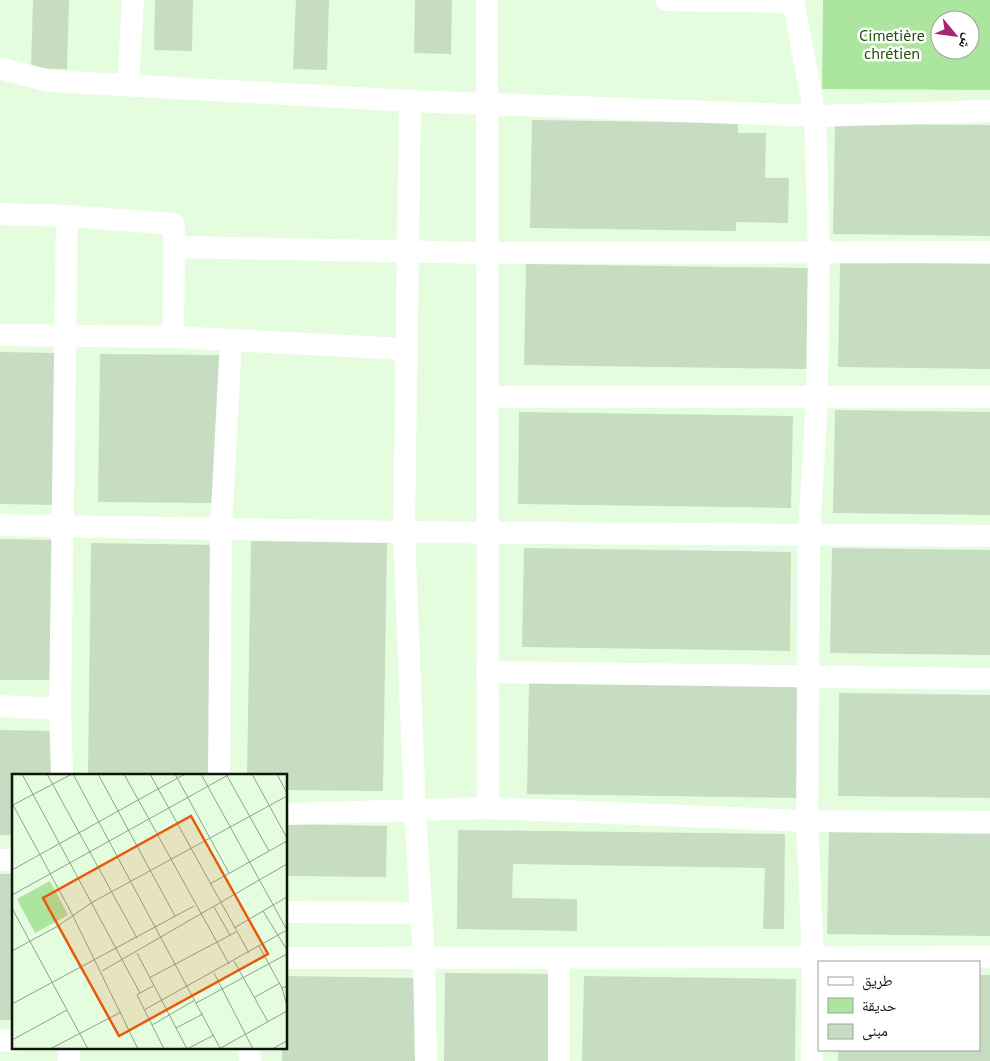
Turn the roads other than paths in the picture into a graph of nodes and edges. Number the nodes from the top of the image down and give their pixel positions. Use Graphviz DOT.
graph roads {
  1 [pos="133,0"];
  2 [pos="488,0"];
  3 [pos="666,0"];
  4 [pos="793,1"];
  5 [pos="0,68"];
  6 [pos="128,86"];
  7 [pos="410,101"];
  8 [pos="487,102"];
  9 [pos="990,111"];
  10 [pos="815,116"];
  11 [pos="0,214"];
  12 [pos="67,216"];
  13 [pos="174,246"];
  14 [pos="408,251"];
  15 [pos="818,252"];
  16 [pos="990,252"];
  17 [pos="488,253"];
  18 [pos="0,335"];
  19 [pos="66,336"];
  20 [pos="173,337"];
  21 [pos="231,340"];
  22 [pos="406,349"];
  23 [pos="488,396"];
  24 [pos="817,397"];
  25 [pos="990,397"];
  26 [pos="0,525"];
  27 [pos="64,526"];
  28 [pos="221,529"];
  29 [pos="404,532"];
  30 [pos="488,532"];
  31 [pos="809,536"];
  32 [pos="990,536"];
  33 [pos="487,672"];
  34 [pos="809,678"];
  35 [pos="990,679"];
  36 [pos="0,706"];
  37 [pos="60,709"];
  38 [pos="62,774"];
  39 [pos="219,774"];
  40 [pos="488,808"];
  41 [pos="415,811"];
  42 [pos="288,814"];
  43 [pos="807,821"];
  44 [pos="990,822"];
  45 [pos="288,912"];
  46 [pos="421,913"];
  47 [pos="990,956"];
  48 [pos="288,958"];
  49 [pos="424,958"];
  50 [pos="559,958"];
  51 [pos="813,958"];
  52 [pos="69,1048"];
  53 [pos="250,1048"];
  54 [pos="70,1061"];
  55 [pos="250,1061"];
  56 [pos="426,1061"];
  57 [pos="559,1061"];
  58 [pos="812,1061"];
  1 -- 6 [label="street"];
  2 -- 8 [label="street"];
  3 -- 4 [label="street"];
  4 -- 10 [label="street"];
  5 -- 6 [label="street"];
  6 -- 7 [label="street"];
  7 -- 8 [label="street"];
  7 -- 14 [label="street"];
  8 -- 10 [label="street"];
  8 -- 17 [label="street"];
  9 -- 10 [label="street"];
  10 -- 15 [label="street"];
  11 -- 12 [label="street"];
  12 -- 13 [label="street"];
  12 -- 19 [label="street"];
  13 -- 14 [label="street"];
  13 -- 20 [label="street"];
  14 -- 17 [label="street"];
  14 -- 22 [label="street"];
  15 -- 16 [label="street"];
  15 -- 17 [label="street"];
  15 -- 24 [label="street"];
  17 -- 23 [label="street"];
  18 -- 19 [label="street"];
  19 -- 20 [label="street"];
  19 -- 27 [label="street"];
  20 -- 21 [label="street"];
  21 -- 22 [label="street"];
  21 -- 28 [label="street"];
  22 -- 29 [label="street"];
  23 -- 24 [label="street"];
  23 -- 30 [label="street"];
  24 -- 25 [label="street"];
  24 -- 31 [label="street"];
  26 -- 27 [label="street"];
  27 -- 28 [label="street"];
  27 -- 37 [label="street"];
  28 -- 29 [label="street"];
  28 -- 39 [label="street"];
  29 -- 30 [label="street"];
  29 -- 41 [label="street"];
  30 -- 31 [label="street"];
  30 -- 33 [label="street"];
  31 -- 32 [label="street"];
  31 -- 34 [label="street"];
  33 -- 34 [label="street"];
  33 -- 40 [label="street"];
  34 -- 35 [label="street"];
  34 -- 43 [label="street"];
  36 -- 37 [label="street"];
  37 -- 38 [label="street"];
  40 -- 41 [label="street"];
  40 -- 43 [label="street"];
  41 -- 42 [label="street"];
  41 -- 46 [label="street"];
  43 -- 44 [label="street"];
  43 -- 51 [label="street"];
  45 -- 46 [label="street"];
  46 -- 49 [label="street"];
  47 -- 51 [label="street"];
  48 -- 49 [label="street"];
  49 -- 50 [label="street"];
  49 -- 56 [label="street"];
  50 -- 51 [label="street"];
  50 -- 57 [label="street"];
  51 -- 58 [label="street"];
  52 -- 54 [label="street"];
  53 -- 55 [label="street"];
}
